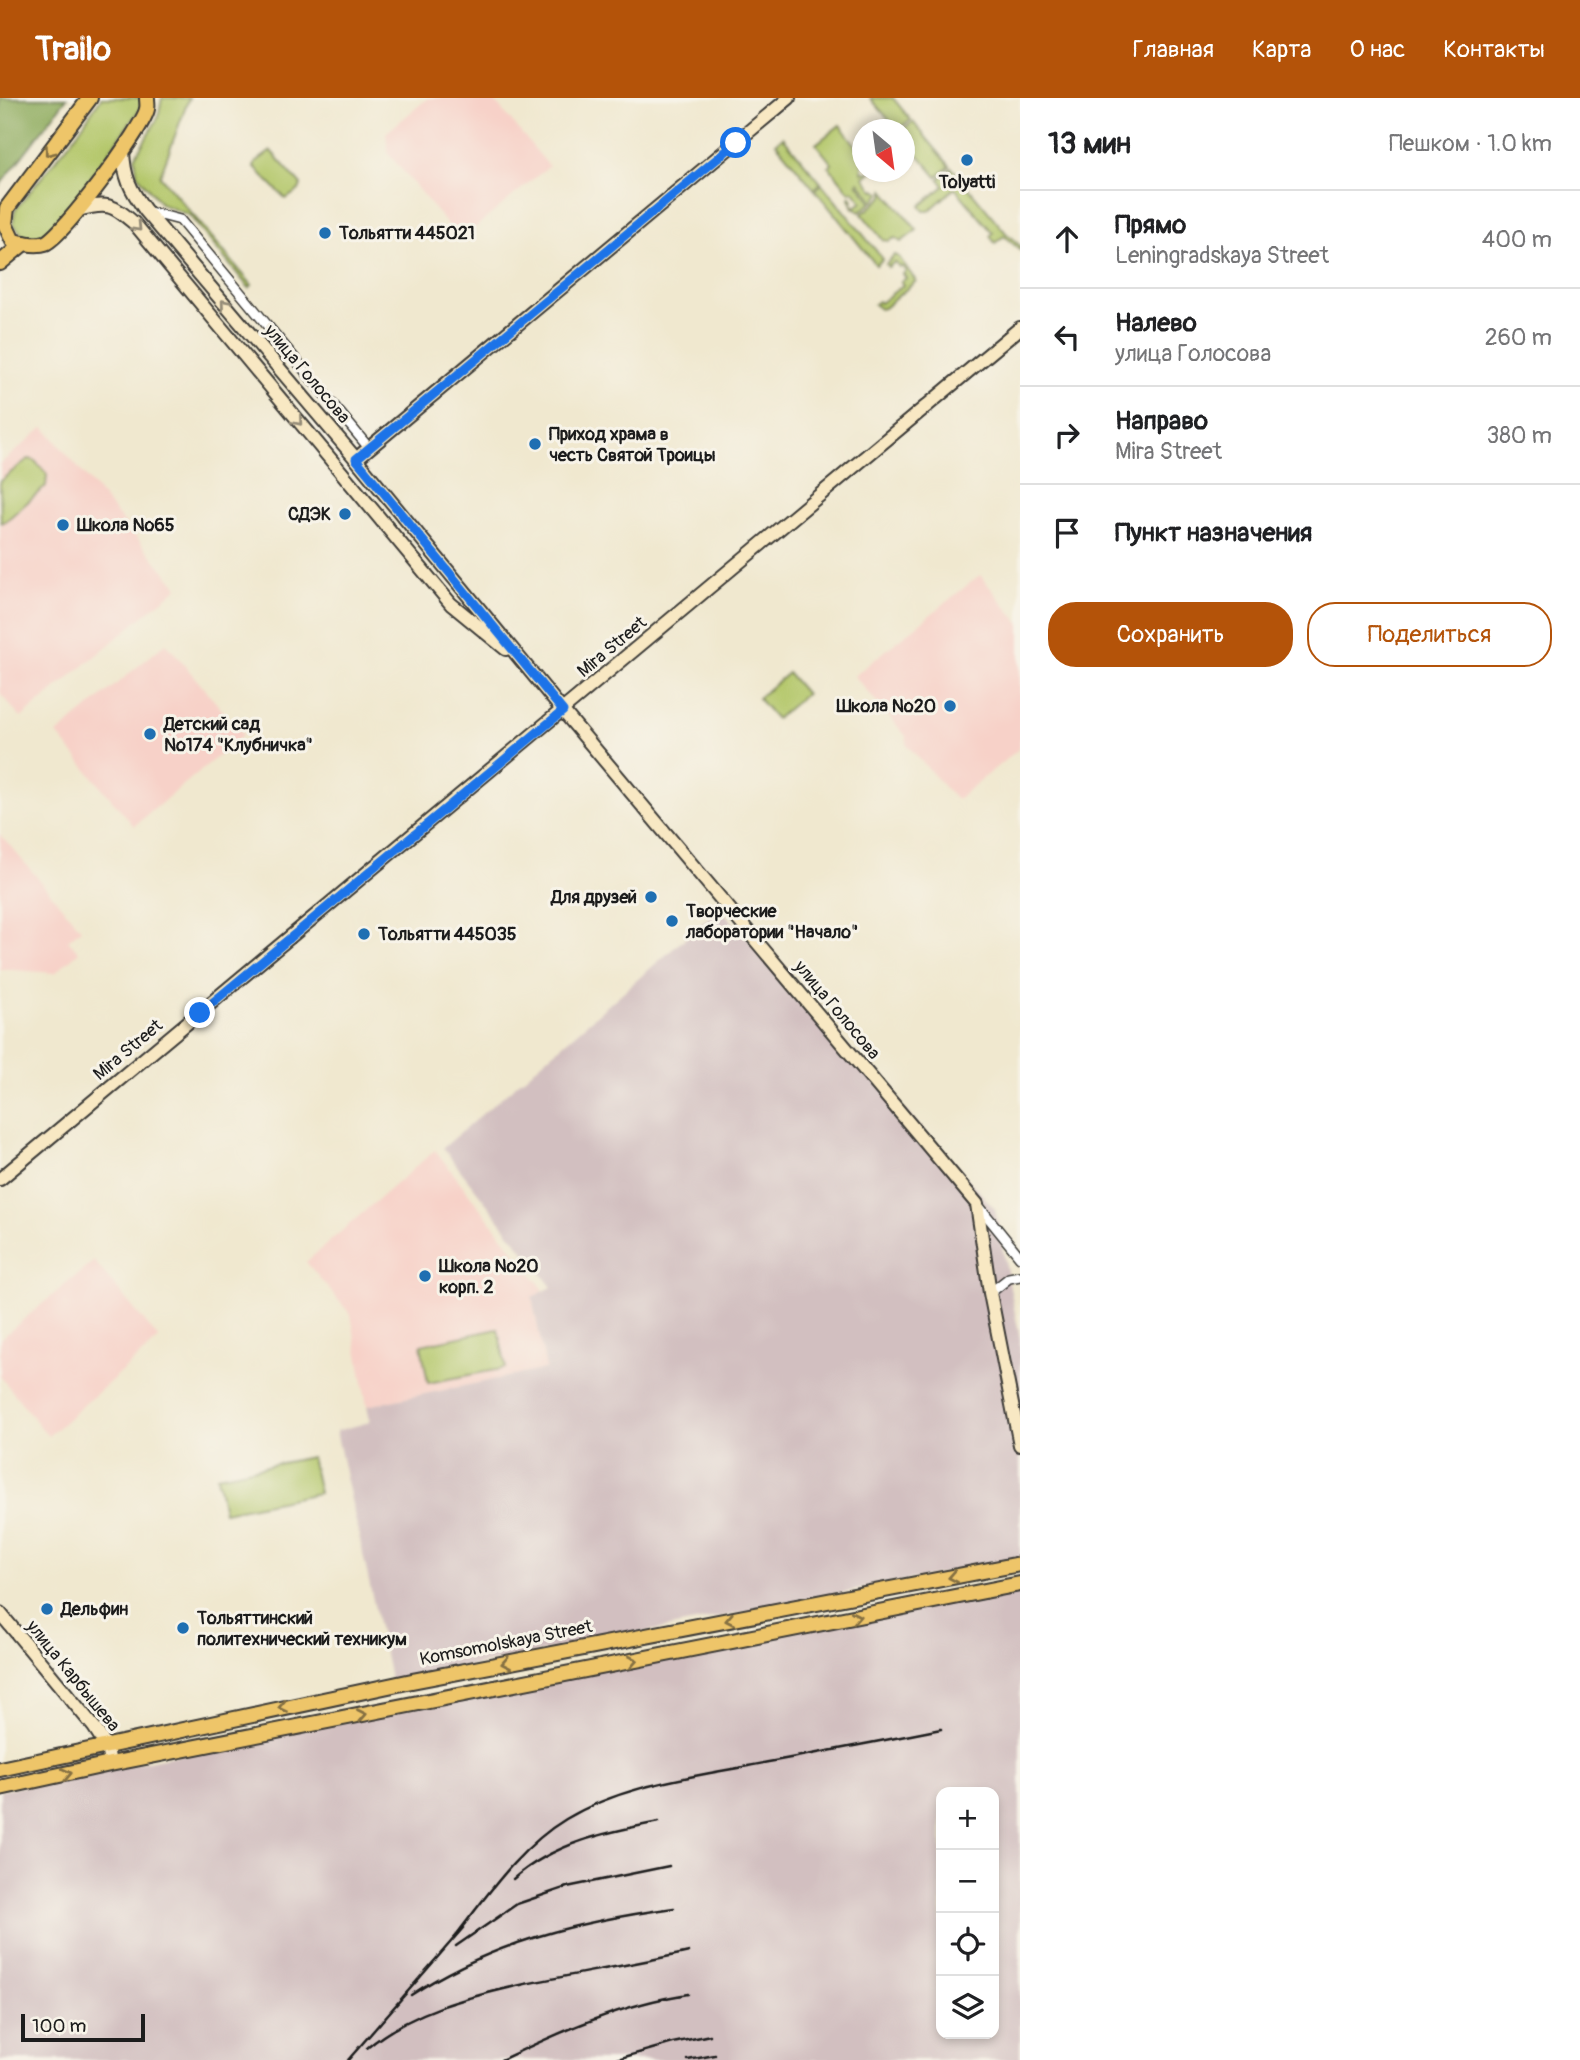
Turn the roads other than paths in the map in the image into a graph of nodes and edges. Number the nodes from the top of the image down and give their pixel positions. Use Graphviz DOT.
graph roads {
  1 [pos="90,98"];
  2 [pos="789,98"];
  3 [pos="149,102"];
  4 [pos="122,151"];
  5 [pos="78,210"];
  6 [pos="145,210"];
  7 [pos="4,211"];
  8 [pos="24,243"];
  9 [pos="0,263"];
  10 [pos="1020,328"];
  11 [pos="297,389"];
  12 [pos="281,401"];
  13 [pos="369,448"];
  14 [pos="356,459"];
  15 [pos="466,592"];
  16 [pos="451,604"];
  17 [pos="535,676"];
  18 [pos="563,711"];
  19 [pos="0,1179"];
  20 [pos="977,1204"];
  21 [pos="1020,1257"];
  22 [pos="1020,1276"];
  23 [pos="990,1293"];
  24 [pos="1020,1445"];
  25 [pos="1020,1564"];
  26 [pos="1020,1584"];
  27 [pos="0,1613"];
  28 [pos="768,1613"];
  29 [pos="772,1634"];
  30 [pos="600,1645"];
  31 [pos="604,1667"];
  32 [pos="107,1747"];
  33 [pos="110,1764"];
  34 [pos="0,1769"];
  35 [pos="0,1788"];
  1 -- 7 [label="main road, one-way"];
  2 -- 13 [label="main road"];
  3 -- 4 [label="main road"];
  4 -- 5 [label="main road"];
  4 -- 6 [label="main road, улица Голосова"];
  5 -- 8 [label="main road"];
  5 -- 12 [label="main road, улица Голосова, one-way"];
  11 -- 6 [label="main road, улица Голосова, one-way"];
  6 -- 13 [label="street"];
  7 -- 8 [label="main road"];
  8 -- 9 [label="main road"];
  10 -- 18 [label="main road, Mira Street"];
  11 -- 12 [label="main road"];
  11 -- 14 [label="main road, улица Голосова"];
  12 -- 16 [label="main road, улица Голосова, one-way"];
  13 -- 14 [label="main road"];
  14 -- 15 [label="main road, улица Голосова"];
  15 -- 16 [label="main road"];
  15 -- 17 [label="main road, улица Голосова"];
  16 -- 17 [label="main road, улица Голосова"];
  17 -- 18 [label="main road, улица Голосова"];
  18 -- 19 [label="main road, Mira Street"];
  18 -- 20 [label="main road, улица Голосова"];
  20 -- 21 [label="street"];
  20 -- 23 [label="main road"];
  22 -- 23 [label="street"];
  23 -- 24 [label="main road"];
  25 -- 28 [label="main road, Komsomolskaya Street, one-way"];
  29 -- 26 [label="main road, one-way"];
  27 -- 32 [label="main road, улица Карбышева"];
  28 -- 29 [label="main road"];
  28 -- 30 [label="main road, Komsomolskaya Street, one-way"];
  31 -- 29 [label="main road, one-way"];
  30 -- 31 [label="main road"];
  30 -- 32 [label="main road, Komsomolskaya Street, one-way"];
  33 -- 31 [label="main road, one-way"];
  32 -- 33 [label="main road, улица Карбышева"];
  32 -- 34 [label="main road, Komsomolskaya Street"];
  35 -- 33 [label="main road, one-way"];
}
